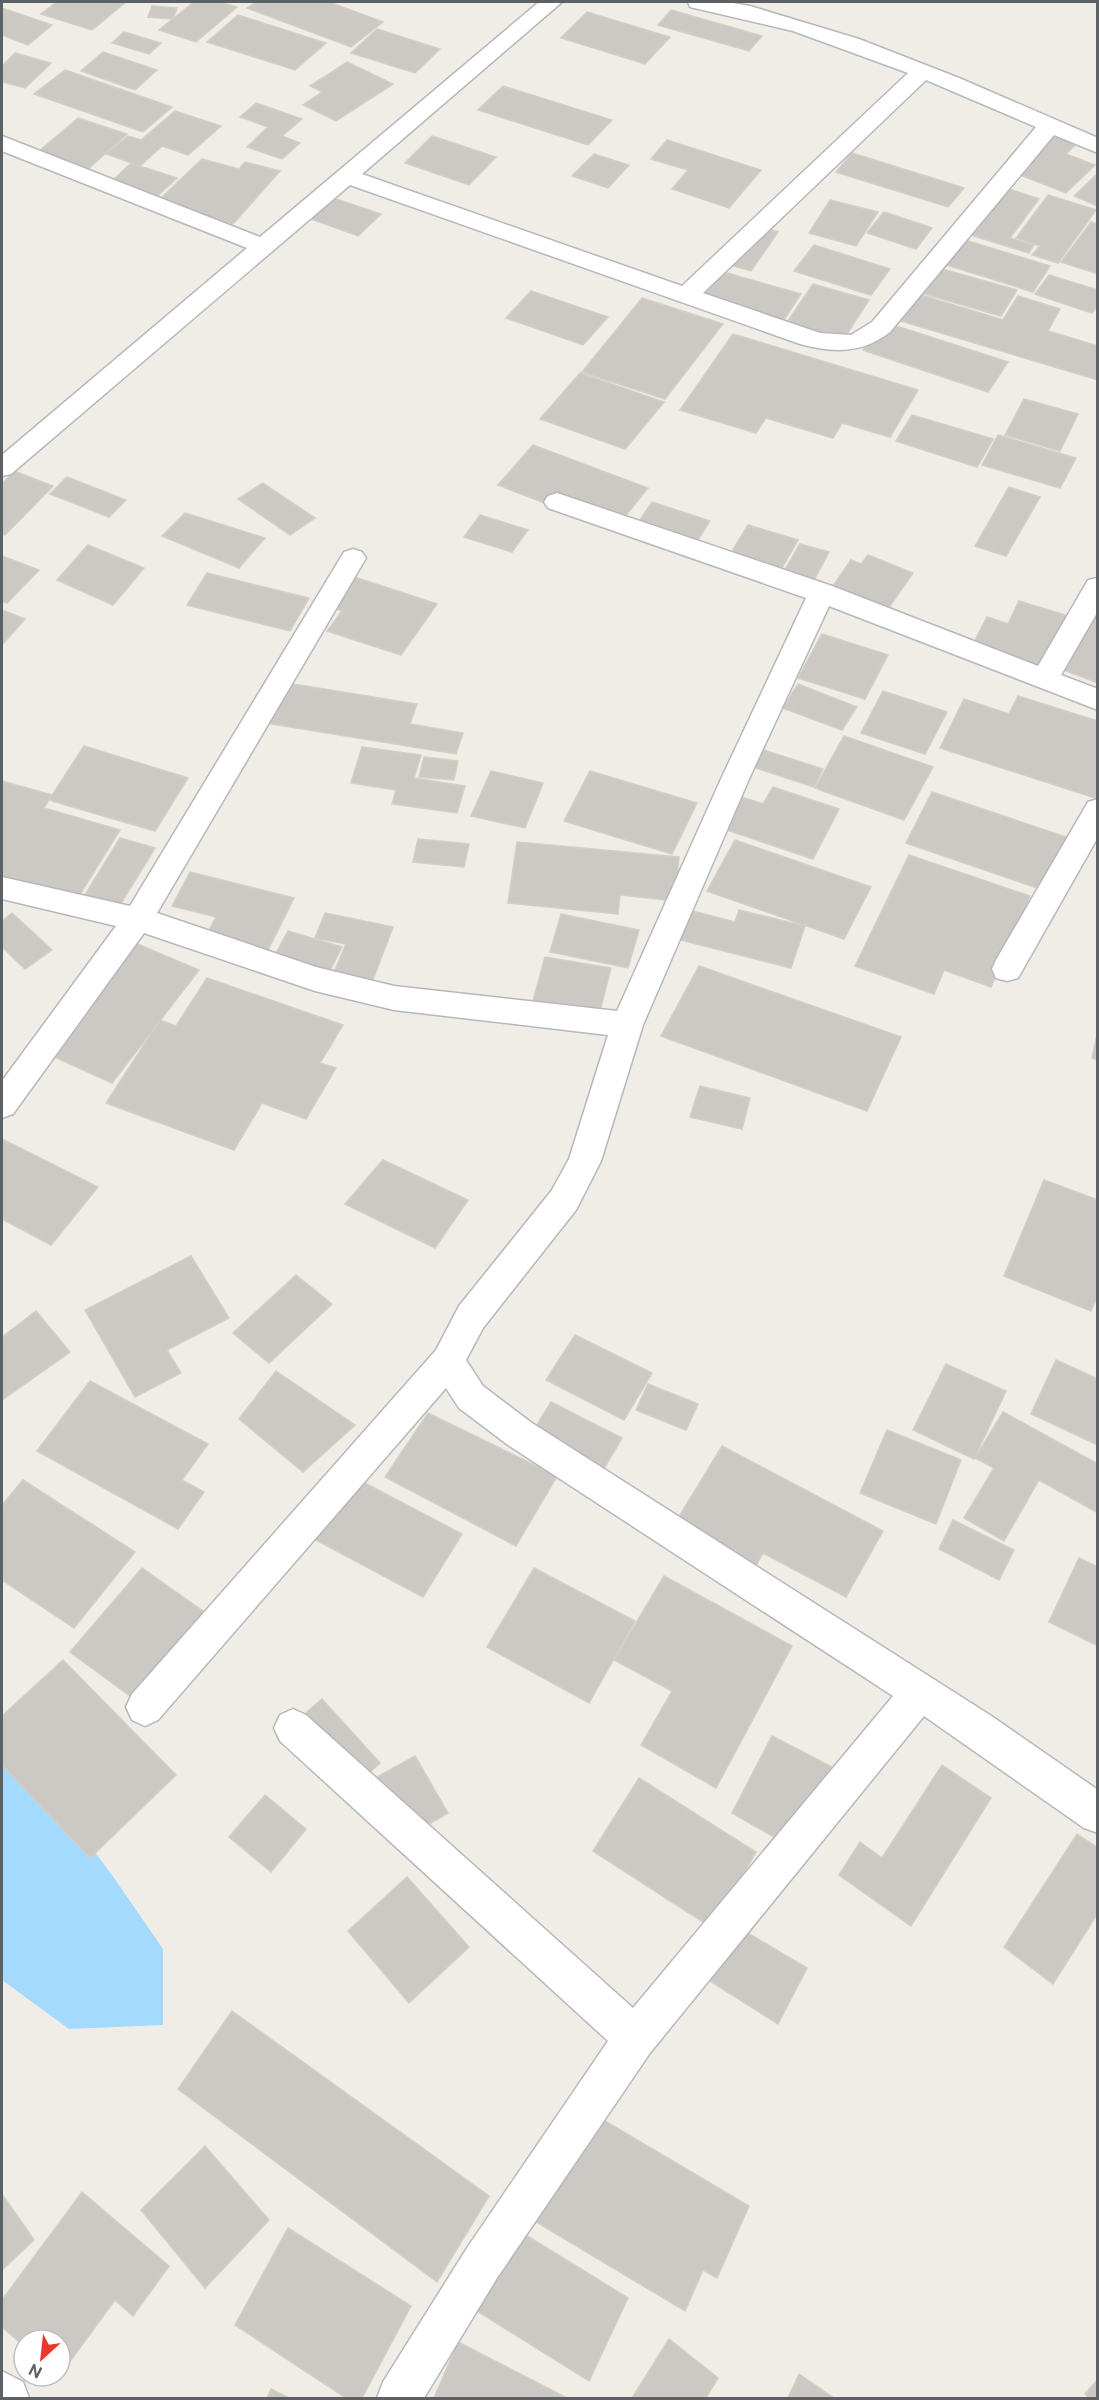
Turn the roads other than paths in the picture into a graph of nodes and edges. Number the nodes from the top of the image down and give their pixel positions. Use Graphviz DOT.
graph roads {
  1 [pos="551,2"];
  2 [pos="698,2"];
  3 [pos="923,71"];
  4 [pos="1050,125"];
  5 [pos="2,143"];
  6 [pos="1098,146"];
  7 [pos="346,176"];
  8 [pos="263,246"];
  9 [pos="686,296"];
  10 [pos="2,468"];
  11 [pos="557,502"];
  12 [pos="353,558"];
  13 [pos="1098,587"];
  14 [pos="822,593"];
  15 [pos="1044,680"];
  16 [pos="1098,700"];
  17 [pos="1098,810"];
  18 [pos="2,888"];
  19 [pos="138,919"];
  20 [pos="1007,969"];
  21 [pos="627,1025"];
  22 [pos="2,1104"];
  23 [pos="448,1361"];
  24 [pos="920,1692"];
  25 [pos="145,1707"];
  26 [pos="293,1728"];
  27 [pos="1098,1814"];
  28 [pos="635,2038"];
  29 [pos="2,2393"];
  30 [pos="7,2398"];
  31 [pos="399,2398"];
  1 -- 7 [label="street"];
  2 -- 3 [label="street"];
  3 -- 4 [label="street"];
  3 -- 9 [label="street"];
  4 -- 6 [label="street"];
  4 -- 9 [label="street"];
  5 -- 8 [label="street"];
  7 -- 8 [label="street"];
  7 -- 9 [label="street"];
  8 -- 10 [label="street"];
  11 -- 14 [label="street"];
  12 -- 19 [label="street"];
  13 -- 15 [label="street"];
  14 -- 15 [label="street"];
  14 -- 21 [label="street"];
  15 -- 16 [label="street"];
  17 -- 20 [label="street"];
  18 -- 19 [label="street"];
  19 -- 21 [label="street"];
  19 -- 22 [label="street"];
  21 -- 23 [label="street"];
  23 -- 24 [label="street"];
  23 -- 25 [label="street"];
  24 -- 27 [label="street"];
  24 -- 28 [label="street"];
  26 -- 28 [label="street"];
  28 -- 31 [label="street"];
  29 -- 30 [label="street"];
}
